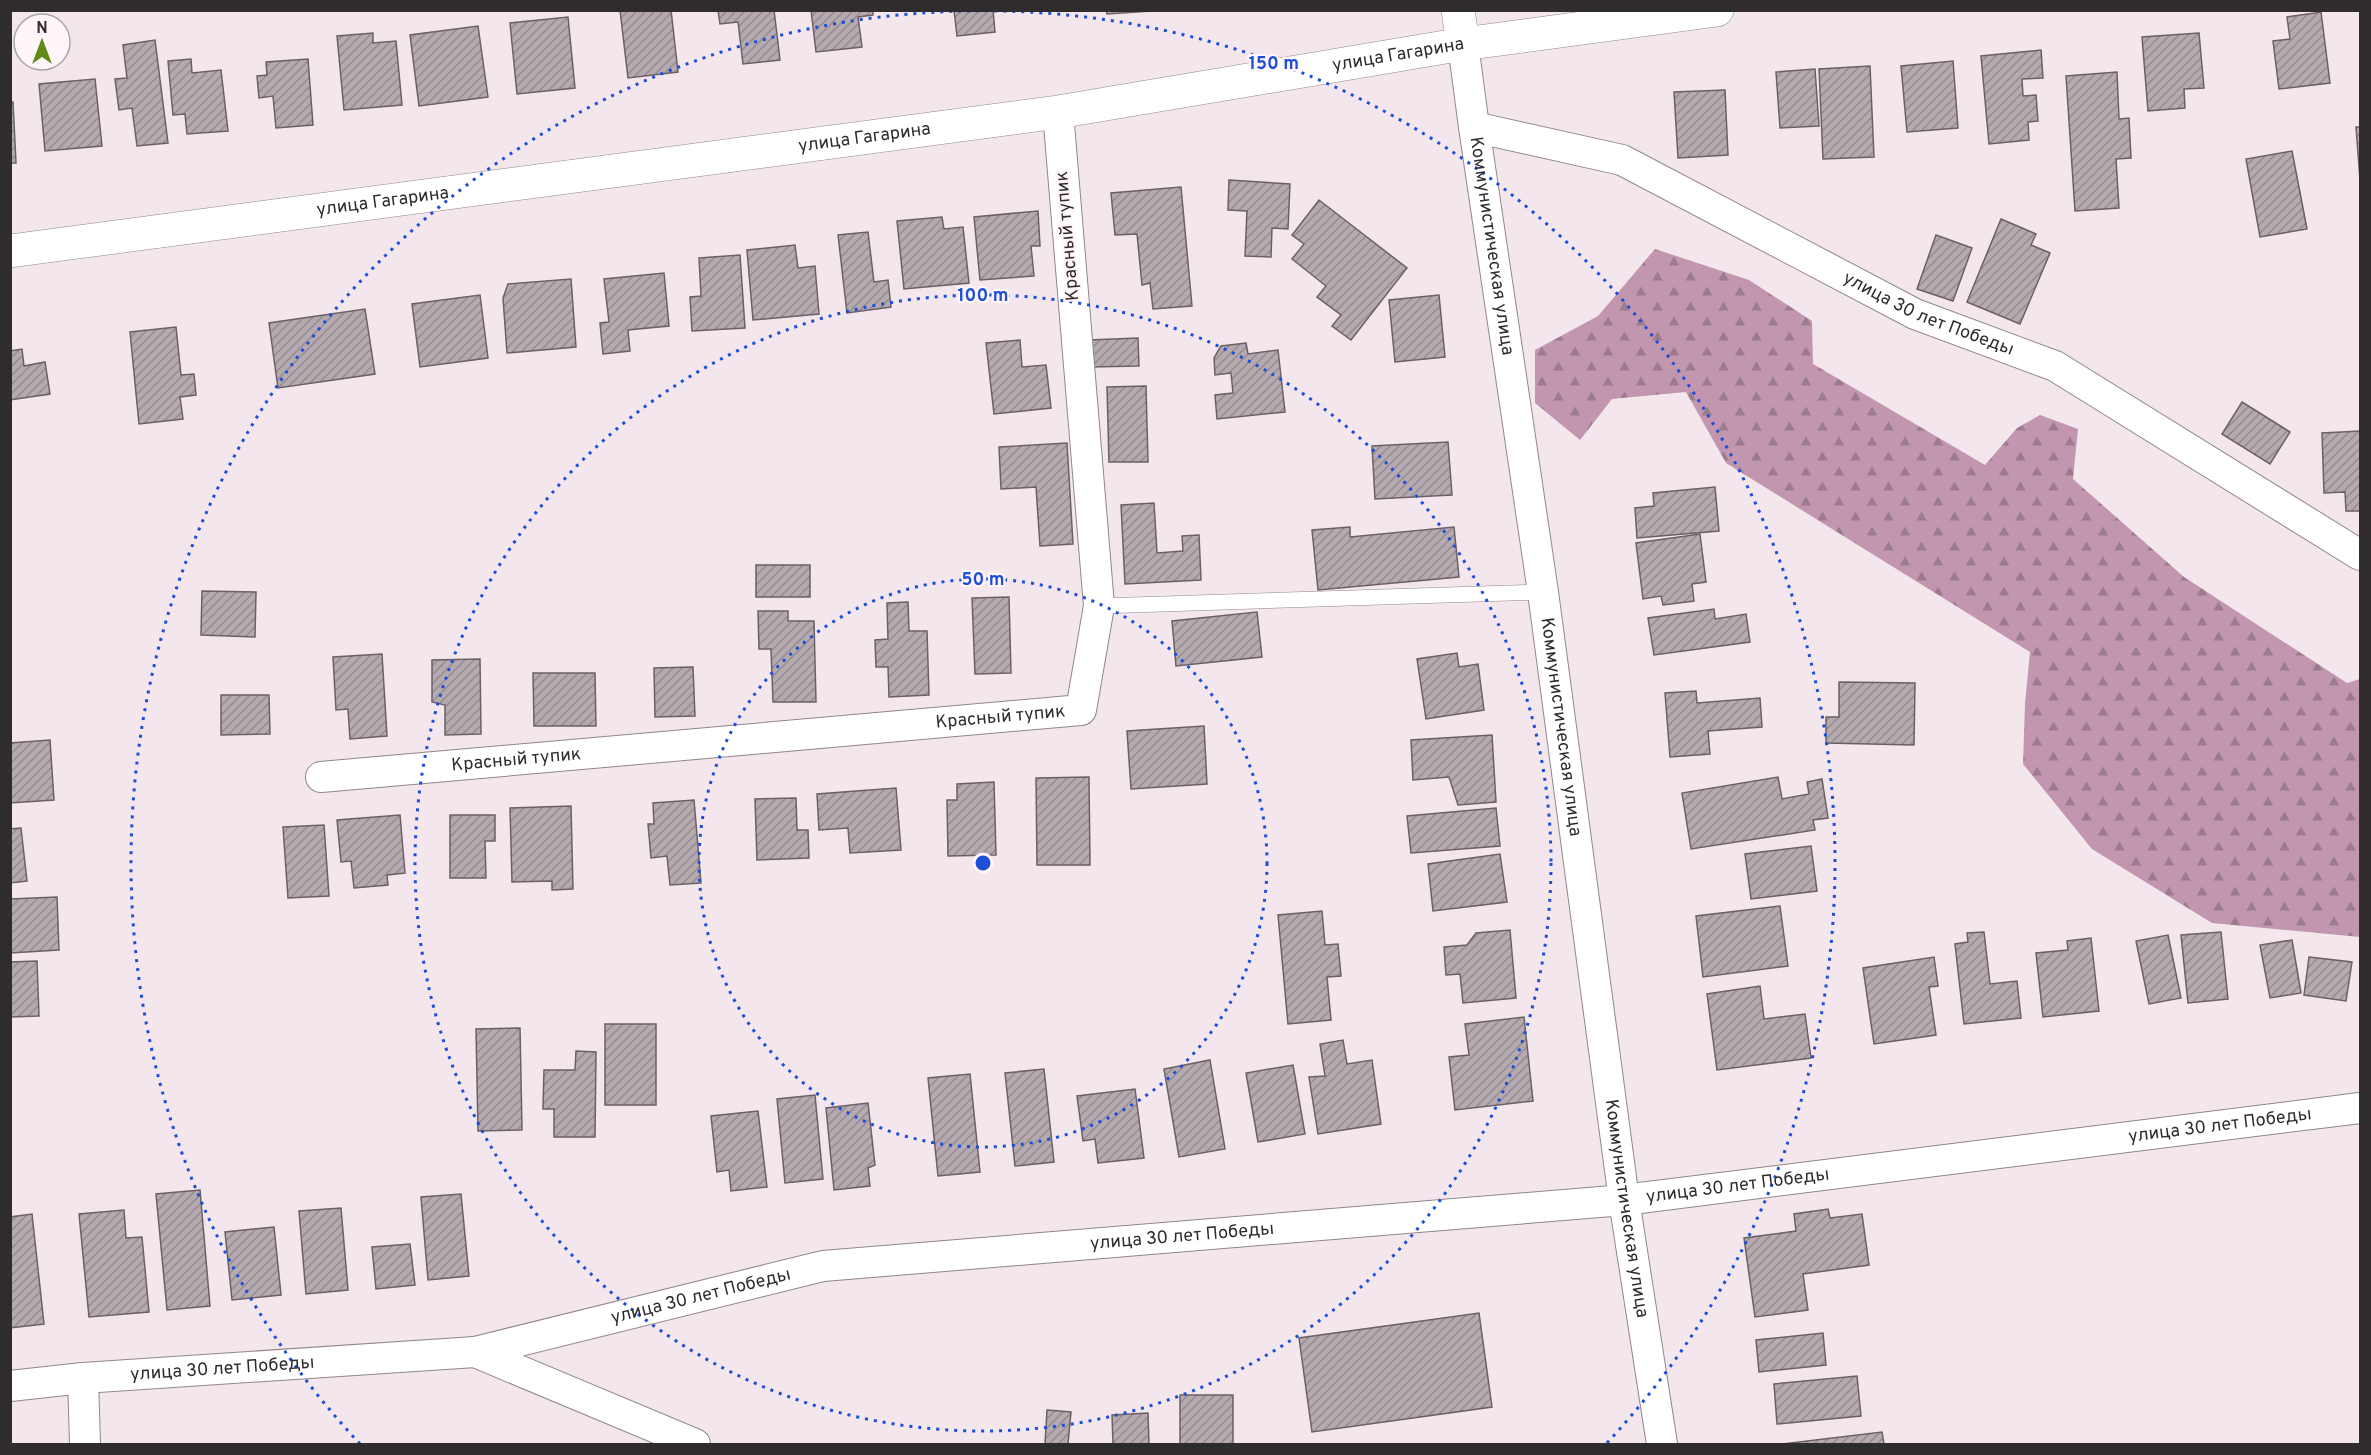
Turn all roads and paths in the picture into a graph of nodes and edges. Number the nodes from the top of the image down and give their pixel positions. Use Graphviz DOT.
graph roads {
  1 [pos="1458,10"];
  2 [pos="1717,10"];
  3 [pos="1463,44"];
  4 [pos="1058,112"];
  5 [pos="1474,127"];
  6 [pos="10,251"];
  7 [pos="2361,555"];
  8 [pos="1543,592"];
  9 [pos="1099,606"];
  10 [pos="321,777"];
  11 [pos="2361,1108"];
  12 [pos="1624,1200"];
  13 [pos="474,1352"];
  14 [pos="83,1378"];
  15 [pos="10,1386"];
  16 [pos="85,1444"];
  17 [pos="695,1444"];
  18 [pos="1662,1444"];
  1 -- 3 [label="street, Коммунистическая улица"];
  2 -- 3 [label="street, улица Гагарина"];
  3 -- 4 [label="street, улица Гагарина"];
  3 -- 5 [label="street, Коммунистическая улица"];
  4 -- 6 [label="street, улица Гагарина"];
  4 -- 9 [label="street, Красный тупик"];
  5 -- 7 [label="street, улица 30 лет Победы"];
  5 -- 8 [label="street, Коммунистическая улица"];
  8 -- 9 [label="lane"];
  8 -- 12 [label="street, Коммунистическая улица"];
  9 -- 10 [label="street, Красный тупик"];
  11 -- 12 [label="street, улица 30 лет Победы"];
  12 -- 13 [label="street, улица 30 лет Победы"];
  12 -- 18 [label="street, Коммунистическая улица"];
  13 -- 14 [label="street, улица 30 лет Победы"];
  13 -- 17 [label="street"];
  14 -- 15 [label="street, улица 30 лет Победы"];
  14 -- 16 [label="street"];
}
